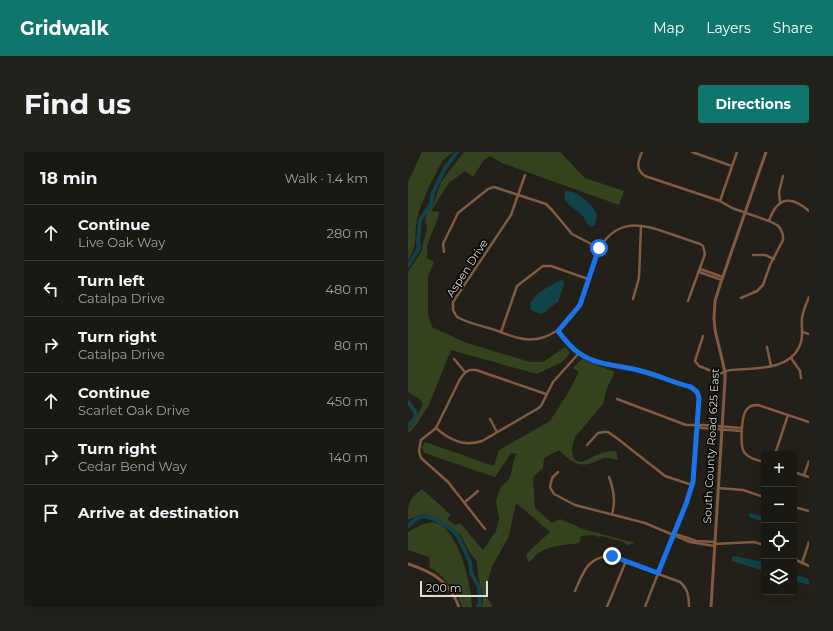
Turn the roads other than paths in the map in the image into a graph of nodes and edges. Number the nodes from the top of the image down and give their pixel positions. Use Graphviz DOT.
graph roads {
  1 [pos="642,152"];
  2 [pos="692,152"];
  3 [pos="737,152"];
  4 [pos="766,152"];
  5 [pos="699,153"];
  6 [pos="732,166"];
  7 [pos="525,175"];
  8 [pos="783,176"];
  9 [pos="519,194"];
  10 [pos="720,201"];
  11 [pos="780,202"];
  12 [pos="809,211"];
  13 [pos="745,213"];
  14 [pos="769,221"];
  15 [pos="641,226"];
  16 [pos="599,248"];
  17 [pos="444,252"];
  18 [pos="753,255"];
  19 [pos="774,259"];
  20 [pos="699,271"];
  21 [pos="722,278"];
  22 [pos="588,279"];
  23 [pos="809,297"];
  24 [pos="741,298"];
  25 [pos="633,299"];
  26 [pos="688,301"];
  27 [pos="558,331"];
  28 [pos="501,332"];
  29 [pos="802,332"];
  30 [pos="809,334"];
  31 [pos="703,336"];
  32 [pos="767,347"];
  33 [pos="579,353"];
  34 [pos="791,358"];
  35 [pos="454,359"];
  36 [pos="771,366"];
  37 [pos="465,372"];
  38 [pos="725,372"];
  39 [pos="801,378"];
  40 [pos="546,394"];
  41 [pos="617,399"];
  42 [pos="788,415"];
  43 [pos="490,419"];
  44 [pos="809,422"];
  45 [pos="697,426"];
  46 [pos="436,428"];
  47 [pos="722,428"];
  48 [pos="742,429"];
  49 [pos="497,432"];
  50 [pos="587,445"];
  51 [pos="776,451"];
  52 [pos="761,461"];
  53 [pos="809,461"];
  54 [pos="558,472"];
  55 [pos="797,473"];
  56 [pos="804,475"];
  57 [pos="609,476"];
  58 [pos="809,477"];
  59 [pos="692,486"];
  60 [pos="718,488"];
  61 [pos="478,491"];
  62 [pos="761,496"];
  63 [pos="465,502"];
  64 [pos="797,508"];
  65 [pos="809,511"];
  66 [pos="612,514"];
  67 [pos="485,529"];
  68 [pos="674,535"];
  69 [pos="809,542"];
  70 [pos="714,544"];
  71 [pos="761,544"];
  72 [pos="797,560"];
  73 [pos="626,561"];
  74 [pos="802,563"];
  75 [pos="408,564"];
  76 [pos="809,566"];
  77 [pos="658,573"];
  78 [pos="575,591"];
  79 [pos="459,607"];
  80 [pos="607,607"];
  81 [pos="646,607"];
  82 [pos="689,607"];
  83 [pos="711,607"];
  1 -- 10 [label="street"];
  2 -- 5 [label="street"];
  3 -- 6 [label="street"];
  4 -- 13 [label="street, South County Road 625 East"];
  5 -- 6 [label="street"];
  6 -- 10 [label="street"];
  7 -- 9 [label="street, Aspen Drive"];
  8 -- 11 [label="street"];
  9 -- 16 [label="street"];
  9 -- 17 [label="street"];
  9 -- 28 [label="street, Aspen Drive"];
  10 -- 13 [label="street"];
  11 -- 12 [label="street"];
  11 -- 14 [label="street"];
  13 -- 14 [label="street"];
  13 -- 21 [label="street, South County Road 625 East"];
  14 -- 19 [label="street"];
  15 -- 16 [label="street"];
  15 -- 20 [label="street"];
  15 -- 25 [label="street"];
  16 -- 22 [label="street"];
  18 -- 19 [label="street"];
  19 -- 24 [label="street"];
  20 -- 21 [label="street"];
  20 -- 26 [label="street"];
  21 -- 38 [label="street, South County Road 625 East"];
  22 -- 27 [label="street"];
  22 -- 28 [label="street"];
  23 -- 29 [label="street"];
  27 -- 28 [label="street, Aspen Drive"];
  27 -- 33 [label="street"];
  29 -- 30 [label="street"];
  29 -- 34 [label="street"];
  31 -- 38 [label="street"];
  32 -- 36 [label="street"];
  33 -- 40 [label="street"];
  33 -- 45 [label="street"];
  34 -- 36 [label="street"];
  34 -- 39 [label="street"];
  35 -- 37 [label="street"];
  36 -- 38 [label="street"];
  37 -- 40 [label="street"];
  37 -- 46 [label="street"];
  38 -- 47 [label="street, South County Road 625 East"];
  40 -- 49 [label="street"];
  41 -- 45 [label="street"];
  42 -- 44 [label="street"];
  42 -- 48 [label="street"];
  42 -- 51 [label="street"];
  43 -- 49 [label="street"];
  45 -- 47 [label="street"];
  45 -- 59 [label="street"];
  46 -- 49 [label="street"];
  46 -- 63 [label="street"];
  47 -- 48 [label="street"];
  47 -- 60 [label="street, South County Road 625 East"];
  48 -- 52 [label="street"];
  50 -- 59 [label="street"];
  53 -- 56 [label="street"];
  54 -- 66 [label="street"];
  55 -- 56 [label="street"];
  56 -- 58 [label="street"];
  57 -- 66 [label="street"];
  59 -- 68 [label="street"];
  60 -- 62 [label="street"];
  60 -- 70 [label="street, South County Road 625 East"];
  61 -- 63 [label="street"];
  63 -- 67 [label="street"];
  64 -- 65 [label="street"];
  66 -- 68 [label="street"];
  68 -- 70 [label="street"];
  68 -- 77 [label="street"];
  69 -- 74 [label="street"];
  70 -- 71 [label="street"];
  70 -- 83 [label="street, South County Road 625 East"];
  72 -- 74 [label="street"];
  73 -- 77 [label="street"];
  73 -- 78 [label="street"];
  73 -- 80 [label="street"];
  74 -- 76 [label="street"];
  75 -- 79 [label="street"];
  77 -- 81 [label="street"];
  77 -- 82 [label="street"];
}
